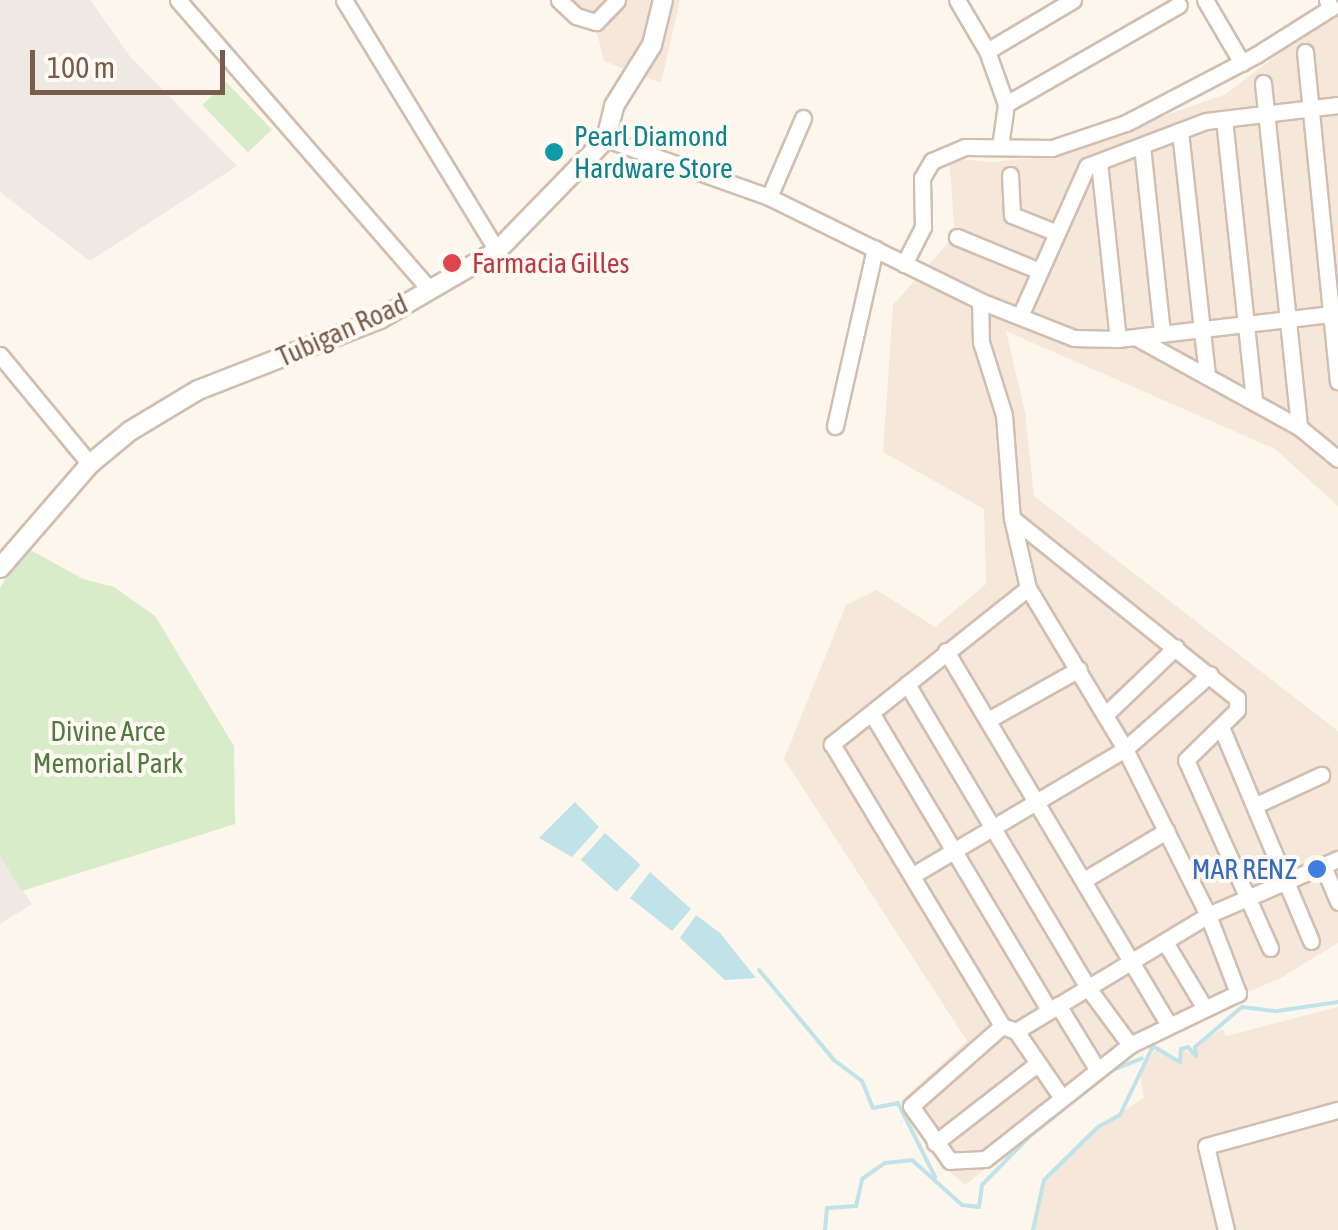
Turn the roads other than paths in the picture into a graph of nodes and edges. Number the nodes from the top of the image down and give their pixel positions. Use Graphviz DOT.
graph roads {
  1 [pos="344,0"];
  2 [pos="559,0"];
  3 [pos="617,0"];
  4 [pos="663,0"];
  5 [pos="958,0"];
  6 [pos="1073,0"];
  7 [pos="1205,0"];
  8 [pos="1327,0"];
  9 [pos="182,3"];
  10 [pos="1179,4"];
  11 [pos="987,50"];
  12 [pos="1305,52"];
  13 [pos="1242,63"];
  14 [pos="1263,83"];
  15 [pos="1006,104"];
  16 [pos="1338,105"];
  17 [pos="1310,108"];
  18 [pos="1266,114"];
  19 [pos="802,118"];
  20 [pos="1224,119"];
  21 [pos="1180,131"];
  22 [pos="606,139"];
  23 [pos="1142,146"];
  24 [pos="1000,147"];
  25 [pos="1099,162"];
  26 [pos="1010,175"];
  27 [pos="769,197"];
  28 [pos="1054,232"];
  29 [pos="957,237"];
  30 [pos="875,248"];
  31 [pos="498,251"];
  32 [pos="904,264"];
  33 [pos="1037,270"];
  34 [pos="430,290"];
  35 [pos="980,301"];
  36 [pos="1334,314"];
  37 [pos="1020,316"];
  38 [pos="1287,319"];
  39 [pos="1247,324"];
  40 [pos="1203,329"];
  41 [pos="1162,333"];
  42 [pos="1137,338"];
  43 [pos="1118,339"];
  44 [pos="0,355"];
  45 [pos="1206,375"];
  46 [pos="1338,381"];
  47 [pos="1254,402"];
  48 [pos="835,426"];
  49 [pos="1299,428"];
  50 [pos="1338,459"];
  51 [pos="90,464"];
  52 [pos="1012,518"];
  53 [pos="0,568"];
  54 [pos="1028,588"];
  55 [pos="1176,648"];
  56 [pos="946,652"];
  57 [pos="1079,669"];
  58 [pos="1210,674"];
  59 [pos="907,684"];
  60 [pos="872,714"];
  61 [pos="1105,715"];
  62 [pos="988,720"];
  63 [pos="1221,727"];
  64 [pos="1124,749"];
  65 [pos="1321,775"];
  66 [pos="1036,800"];
  67 [pos="1256,805"];
  68 [pos="993,828"];
  69 [pos="1166,831"];
  70 [pos="954,852"];
  71 [pos="1331,862"];
  72 [pos="913,875"];
  73 [pos="1084,880"];
  74 [pos="1290,881"];
  75 [pos="1249,898"];
  76 [pos="1338,902"];
  77 [pos="1208,915"];
  78 [pos="1312,940"];
  79 [pos="1165,942"];
  80 [pos="1270,948"];
  81 [pos="1132,964"];
  82 [pos="1088,988"];
  83 [pos="1204,1007"];
  84 [pos="1054,1008"];
  85 [pos="1167,1022"];
  86 [pos="1009,1028"];
  87 [pos="1130,1045"];
  88 [pos="1038,1062"];
  89 [pos="1097,1069"];
  90 [pos="1062,1098"];
  91 [pos="1338,1110"];
  92 [pos="935,1142"];
  93 [pos="1226,1230"];
  1 -- 31 [label="street"];
  2 -- 3 [label="street"];
  4 -- 22 [label="street, Tubigan Road"];
  5 -- 11 [label="street"];
  6 -- 11 [label="street"];
  7 -- 13 [label="street"];
  8 -- 13 [label="street"];
  9 -- 34 [label="street"];
  10 -- 15 [label="street"];
  11 -- 15 [label="street"];
  12 -- 17 [label="street"];
  13 -- 24 [label="street"];
  14 -- 18 [label="street"];
  15 -- 24 [label="street"];
  16 -- 17 [label="street"];
  17 -- 18 [label="street"];
  17 -- 36 [label="street"];
  18 -- 20 [label="street"];
  18 -- 38 [label="street"];
  19 -- 27 [label="street"];
  20 -- 21 [label="street"];
  20 -- 39 [label="street"];
  21 -- 23 [label="street"];
  21 -- 40 [label="street"];
  22 -- 27 [label="street"];
  22 -- 31 [label="street, Tubigan Road"];
  23 -- 25 [label="street"];
  23 -- 41 [label="street"];
  24 -- 32 [label="street"];
  25 -- 28 [label="street"];
  25 -- 43 [label="street"];
  26 -- 28 [label="street"];
  27 -- 30 [label="street"];
  28 -- 33 [label="street"];
  29 -- 33 [label="street"];
  30 -- 32 [label="street"];
  30 -- 48 [label="street"];
  31 -- 34 [label="street, Tubigan Road"];
  32 -- 35 [label="street"];
  33 -- 37 [label="street"];
  34 -- 51 [label="street, Tubigan Road"];
  35 -- 37 [label="street"];
  35 -- 52 [label="street"];
  36 -- 38 [label="street"];
  36 -- 46 [label="street"];
  37 -- 43 [label="street"];
  38 -- 39 [label="street"];
  38 -- 49 [label="street"];
  39 -- 40 [label="street"];
  39 -- 47 [label="street"];
  40 -- 41 [label="street"];
  40 -- 45 [label="street"];
  41 -- 42 [label="street"];
  42 -- 43 [label="street"];
  42 -- 45 [label="street"];
  44 -- 51 [label="street"];
  45 -- 47 [label="street"];
  47 -- 49 [label="street"];
  49 -- 50 [label="street"];
  51 -- 53 [label="street, Tubigan Road"];
  52 -- 54 [label="street"];
  52 -- 55 [label="street"];
  54 -- 56 [label="street"];
  54 -- 57 [label="street"];
  55 -- 58 [label="street"];
  55 -- 61 [label="street"];
  56 -- 59 [label="street"];
  56 -- 62 [label="street"];
  57 -- 61 [label="street"];
  57 -- 62 [label="street"];
  58 -- 63 [label="street"];
  58 -- 64 [label="street"];
  59 -- 60 [label="street"];
  59 -- 68 [label="street"];
  60 -- 70 [label="street"];
  60 -- 72 [label="street"];
  61 -- 64 [label="street"];
  62 -- 66 [label="street"];
  63 -- 67 [label="street"];
  63 -- 75 [label="street"];
  64 -- 66 [label="street"];
  64 -- 69 [label="street"];
  65 -- 67 [label="street"];
  66 -- 68 [label="street"];
  66 -- 73 [label="street"];
  67 -- 74 [label="street"];
  68 -- 70 [label="street"];
  68 -- 82 [label="street"];
  69 -- 73 [label="street"];
  69 -- 77 [label="street"];
  70 -- 72 [label="street"];
  70 -- 84 [label="street"];
  71 -- 74 [label="street"];
  71 -- 76 [label="street"];
  72 -- 86 [label="street"];
  73 -- 81 [label="street"];
  74 -- 75 [label="street"];
  74 -- 78 [label="street"];
  75 -- 77 [label="street"];
  75 -- 80 [label="street"];
  77 -- 79 [label="street"];
  77 -- 83 [label="street"];
  79 -- 81 [label="street"];
  79 -- 83 [label="street"];
  81 -- 82 [label="street"];
  81 -- 85 [label="street"];
  82 -- 84 [label="street"];
  82 -- 87 [label="street"];
  83 -- 85 [label="street"];
  84 -- 86 [label="street"];
  84 -- 89 [label="street"];
  85 -- 87 [label="street"];
  86 -- 88 [label="street"];
  86 -- 92 [label="street"];
  87 -- 89 [label="street"];
  88 -- 90 [label="street"];
  88 -- 92 [label="street"];
  89 -- 90 [label="street"];
  90 -- 92 [label="street"];
  91 -- 93 [label="street"];
}
